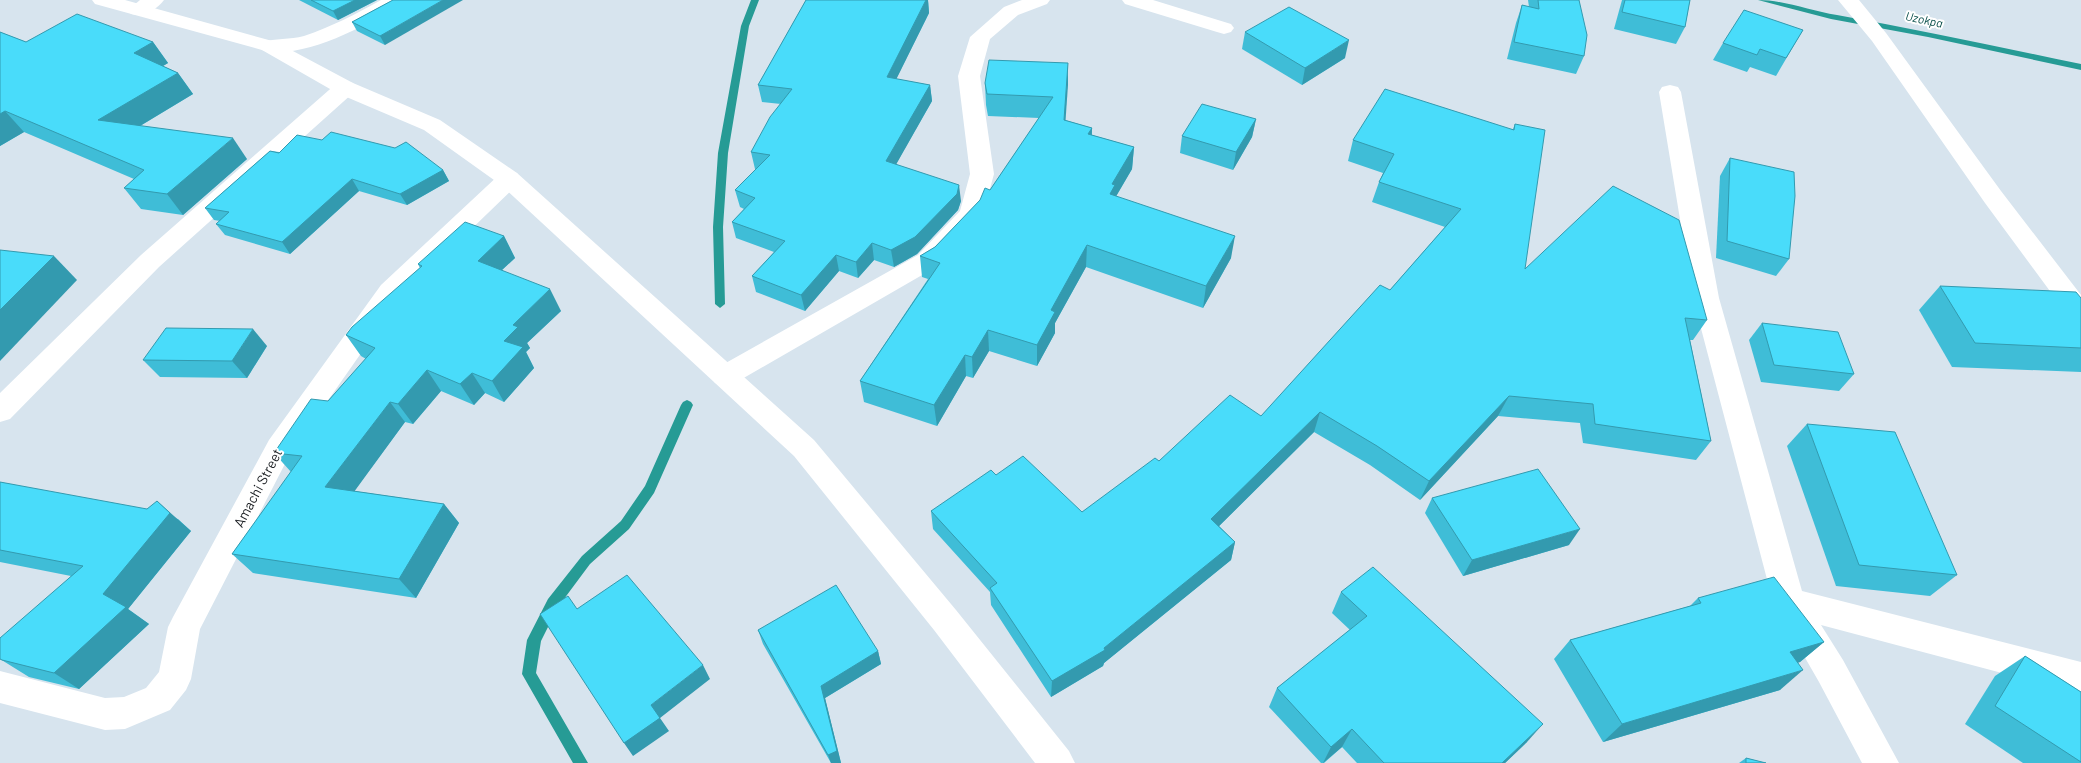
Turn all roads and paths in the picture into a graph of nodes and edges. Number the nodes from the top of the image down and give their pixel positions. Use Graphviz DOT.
graph roads {
  1 [pos="102,0"];
  2 [pos="396,0"];
  3 [pos="1040,0"];
  4 [pos="1132,0"];
  5 [pos="146,5"];
  6 [pos="1853,6"];
  7 [pos="1224,28"];
  8 [pos="269,46"];
  9 [pos="345,88"];
  10 [pos="1670,92"];
  11 [pos="509,179"];
  12 [pos="2081,314"];
  13 [pos="726,376"];
  14 [pos="0,411"];
  15 [pos="1789,602"];
  16 [pos="2081,678"];
  17 [pos="0,687"];
  18 [pos="1056,763"];
  19 [pos="1880,763"];
  1 -- 5 [label="street"];
  2 -- 8 [label="street"];
  3 -- 13 [label="street"];
  4 -- 7 [label="street"];
  5 -- 8 [label="street"];
  6 -- 12 [label="street"];
  8 -- 9 [label="street"];
  9 -- 11 [label="street"];
  9 -- 14 [label="street"];
  10 -- 15 [label="street"];
  11 -- 13 [label="street"];
  11 -- 17 [label="street, Amachi Street"];
  13 -- 18 [label="street"];
  15 -- 16 [label="street"];
  15 -- 19 [label="street"];
}
